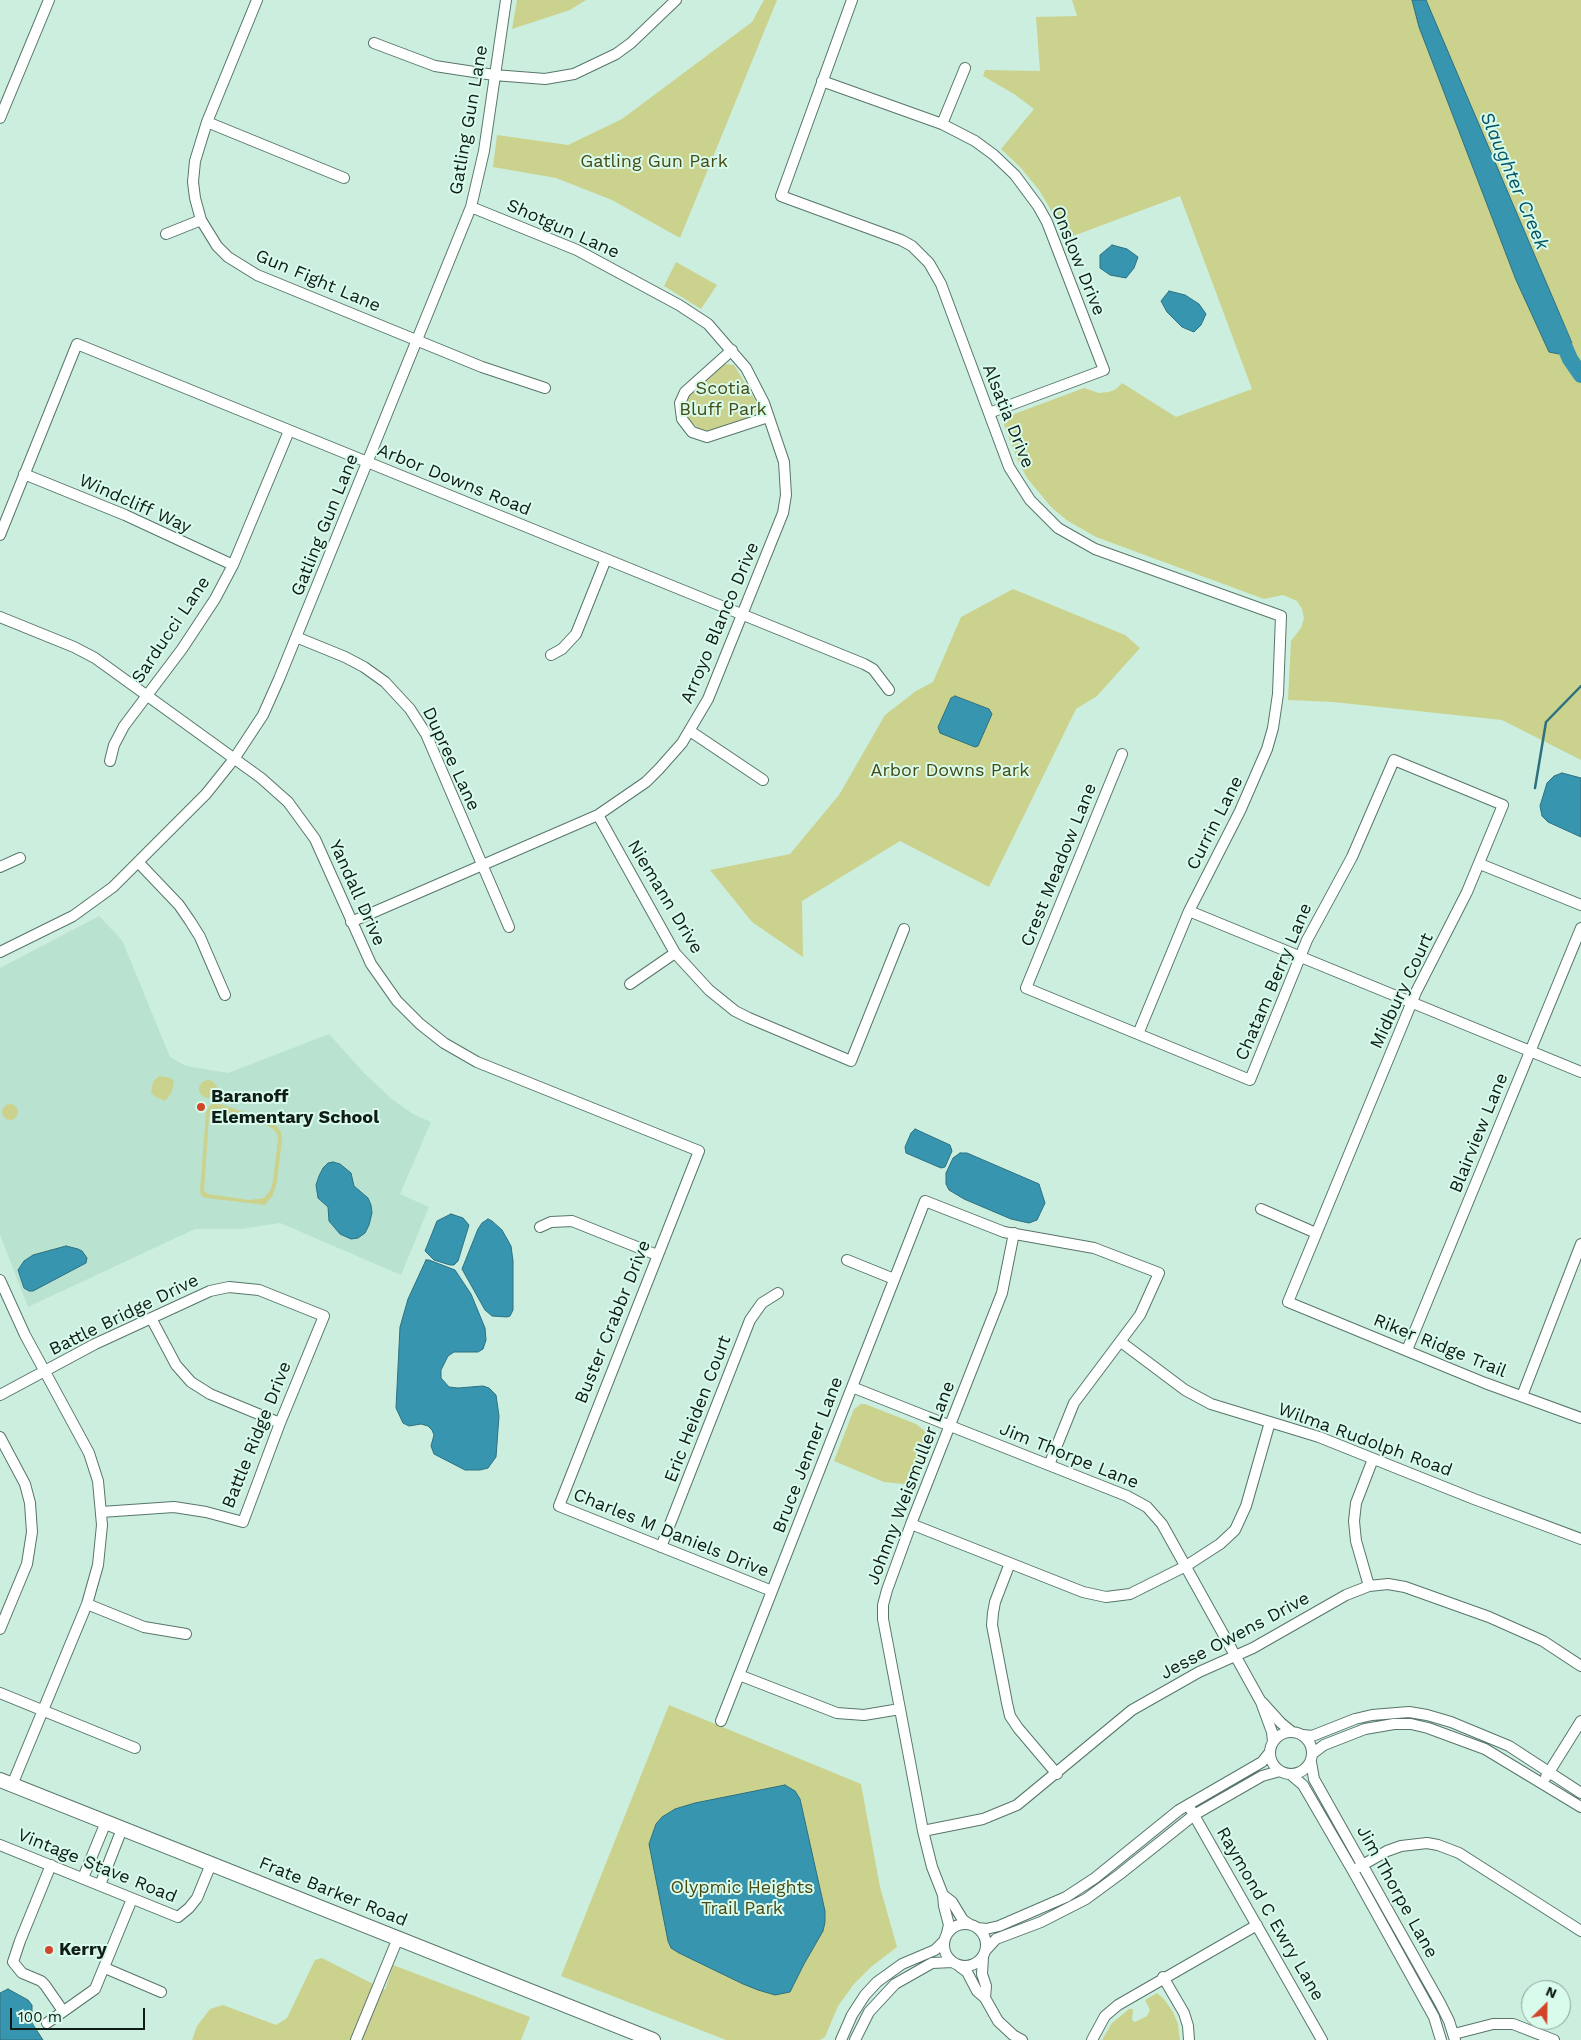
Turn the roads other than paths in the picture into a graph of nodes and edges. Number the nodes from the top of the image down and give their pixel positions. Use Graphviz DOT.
graph roads {
  1 [pos="49,0"];
  2 [pos="257,0"];
  3 [pos="506,0"];
  4 [pos="676,0"];
  5 [pos="852,0"];
  6 [pos="374,43"];
  7 [pos="965,68"];
  8 [pos="494,75"];
  9 [pos="822,81"];
  10 [pos="4,99"];
  11 [pos="0,118"];
  12 [pos="207,122"];
  13 [pos="942,124"];
  14 [pos="344,178"];
  15 [pos="471,207"];
  16 [pos="201,220"];
  17 [pos="166,234"];
  18 [pos="641,284"];
  19 [pos="417,340"];
  20 [pos="732,350"];
  21 [pos="545,388"];
  22 [pos="989,413"];
  23 [pos="768,417"];
  24 [pos="289,431"];
  25 [pos="368,463"];
  26 [pos="24,474"];
  27 [pos="0,535"];
  28 [pos="606,559"];
  29 [pos="233,565"];
  30 [pos="743,615"];
  31 [pos="1282,616"];
  32 [pos="0,617"];
  33 [pos="296,637"];
  34 [pos="551,656"];
  35 [pos="890,690"];
  36 [pos="146,696"];
  37 [pos="690,731"];
  38 [pos="1122,754"];
  39 [pos="234,759"];
  40 [pos="1394,760"];
  41 [pos="110,761"];
  42 [pos="763,780"];
  43 [pos="598,815"];
  44 [pos="20,858"];
  45 [pos="138,862"];
  46 [pos="1480,864"];
  47 [pos="483,866"];
  48 [pos="0,867"];
  49 [pos="1581,905"];
  50 [pos="1189,911"];
  51 [pos="351,922"];
  52 [pos="509,927"];
  53 [pos="1581,928"];
  54 [pos="904,929"];
  55 [pos="0,952"];
  56 [pos="675,952"];
  57 [pos="1300,956"];
  58 [pos="630,984"];
  59 [pos="1026,988"];
  60 [pos="225,995"];
  61 [pos="1412,1002"];
  62 [pos="1138,1034"];
  63 [pos="1530,1051"];
  64 [pos="1581,1072"];
  65 [pos="699,1151"];
  66 [pos="1261,1209"];
  67 [pos="540,1227"];
  68 [pos="1014,1233"];
  69 [pos="1316,1233"];
  70 [pos="1581,1244"];
  71 [pos="657,1255"];
  72 [pos="847,1260"];
  73 [pos="894,1279"];
  74 [pos="0,1280"];
  75 [pos="778,1293"];
  76 [pos="1288,1302"];
  77 [pos="324,1316"];
  78 [pos="151,1318"];
  79 [pos="1120,1342"];
  80 [pos="1407,1350"];
  81 [pos="45,1371"];
  82 [pos="852,1387"];
  83 [pos="0,1395"];
  84 [pos="1522,1396"];
  85 [pos="1581,1418"];
  86 [pos="1270,1422"];
  87 [pos="280,1423"];
  88 [pos="950,1426"];
  89 [pos="0,1437"];
  90 [pos="1373,1459"];
  91 [pos="1049,1465"];
  92 [pos="559,1506"];
  93 [pos="101,1512"];
  94 [pos="911,1524"];
  95 [pos="1581,1538"];
  96 [pos="661,1547"];
  97 [pos="1010,1563"];
  98 [pos="1186,1566"];
  99 [pos="1369,1586"];
  100 [pos="772,1591"];
  101 [pos="87,1604"];
  102 [pos="0,1629"];
  103 [pos="186,1634"];
  104 [pos="1235,1657"];
  105 [pos="1581,1666"];
  106 [pos="739,1675"];
  107 [pos="0,1693"];
  108 [pos="1261,1702"];
  109 [pos="900,1709"];
  110 [pos="42,1710"];
  111 [pos="721,1721"];
  112 [pos="1581,1721"];
  113 [pos="1292,1732"];
  114 [pos="1303,1736"];
  115 [pos="1272,1747"];
  116 [pos="135,1748"];
  117 [pos="1312,1758"];
  118 [pos="1280,1771"];
  119 [pos="1549,1772"];
  120 [pos="1056,1774"];
  121 [pos="1290,1774"];
  122 [pos="6,1782"];
  123 [pos="1542,1783"];
  124 [pos="1581,1793"];
  125 [pos="1187,1805"];
  126 [pos="1581,1807"];
  127 [pos="1194,1815"];
  128 [pos="106,1822"];
  129 [pos="122,1829"];
  130 [pos="923,1831"];
  131 [pos="0,1845"];
  132 [pos="94,1854"];
  133 [pos="109,1860"];
  134 [pos="211,1864"];
  135 [pos="51,1865"];
  136 [pos="1363,1865"];
  137 [pos="1353,1871"];
  138 [pos="83,1878"];
  139 [pos="100,1885"];
  140 [pos="943,1895"];
  141 [pos="132,1899"];
  142 [pos="973,1926"];
  143 [pos="1257,1926"];
  144 [pos="1581,1931"];
  145 [pos="945,1937"];
  146 [pos="398,1938"];
  147 [pos="984,1954"];
  148 [pos="956,1964"];
  149 [pos="105,1968"];
  150 [pos="1163,1977"];
  151 [pos="160,1992"];
  152 [pos="985,1998"];
  153 [pos="63,2011"];
  154 [pos="47,2024"];
  155 [pos="1454,2037"];
  156 [pos="356,2040"];
  157 [pos="653,2040"];
  158 [pos="841,2040"];
  159 [pos="855,2040"];
  160 [pos="1022,2040"];
  161 [pos="1092,2040"];
  162 [pos="1189,2040"];
  163 [pos="1322,2040"];
  164 [pos="1441,2040"];
  165 [pos="1554,2040"];
  1 -- 10 [label="street"];
  2 -- 12 [label="street, Gun Fight Lane"];
  3 -- 8 [label="street, Gatling Gun Lane"];
  4 -- 8 [label="street"];
  5 -- 9 [label="street"];
  6 -- 8 [label="street"];
  7 -- 13 [label="street"];
  8 -- 15 [label="street, Gatling Gun Lane"];
  9 -- 13 [label="street, Onslow Drive"];
  9 -- 22 [label="street, Alsatia Drive"];
  10 -- 11 [label="street"];
  12 -- 14 [label="street"];
  12 -- 16 [label="street, Gun Fight Lane"];
  13 -- 22 [label="street, Onslow Drive"];
  15 -- 18 [label="street, Shotgun Lane"];
  15 -- 19 [label="street, Gatling Gun Lane"];
  16 -- 17 [label="street"];
  16 -- 19 [label="street, Gun Fight Lane"];
  18 -- 20 [label="street, Arroyo Blanco Drive"];
  19 -- 21 [label="street, Gun Fight Lane"];
  19 -- 25 [label="street, Gatling Gun Lane"];
  20 -- 23 [label="street, Arroyo Blanco Drive"];
  20 -- 23 [label="street"];
  22 -- 31 [label="street, Alsatia Drive"];
  23 -- 30 [label="street, Arroyo Blanco Drive"];
  24 -- 25 [label="street, Arbor Downs Road"];
  24 -- 26 [label="street, Arbor Downs Road"];
  24 -- 29 [label="street, Sarducci Lane"];
  25 -- 28 [label="street, Arbor Downs Road"];
  25 -- 33 [label="street, Gatling Gun Lane"];
  26 -- 27 [label="street, Arbor Downs Road"];
  26 -- 29 [label="street, Windcliff Way"];
  28 -- 30 [label="street, Arbor Downs Road"];
  28 -- 34 [label="street"];
  29 -- 36 [label="street, Sarducci Lane"];
  30 -- 35 [label="street, Arbor Downs Road"];
  30 -- 37 [label="street, Arroyo Blanco Drive"];
  31 -- 50 [label="street, Currin Lane"];
  32 -- 36 [label="street, Yandall Drive"];
  33 -- 39 [label="street, Gatling Gun Lane"];
  33 -- 47 [label="street, Dupree Lane"];
  36 -- 39 [label="street, Yandall Drive"];
  36 -- 41 [label="street, Sarducci Lane"];
  37 -- 42 [label="street"];
  37 -- 43 [label="street, Arroyo Blanco Drive"];
  38 -- 59 [label="street, Crest Meadow Lane"];
  39 -- 45 [label="street, Gatling Gun Lane"];
  39 -- 51 [label="street, Yandall Drive"];
  40 -- 46 [label="street, Midbury Court"];
  40 -- 57 [label="street, Chatam Berry Lane"];
  43 -- 47 [label="street, Arroyo Blanco Drive"];
  43 -- 56 [label="street, Niemann Drive"];
  44 -- 48 [label="street"];
  45 -- 55 [label="street, Gatling Gun Lane"];
  45 -- 60 [label="street"];
  46 -- 49 [label="street"];
  46 -- 61 [label="street, Midbury Court"];
  47 -- 51 [label="street, Arroyo Blanco Drive"];
  47 -- 52 [label="street, Dupree Lane"];
  50 -- 57 [label="street"];
  50 -- 62 [label="street, Currin Lane"];
  51 -- 65 [label="street, Yandall Drive"];
  53 -- 63 [label="street, Blairview Lane"];
  54 -- 56 [label="street, Niemann Drive"];
  56 -- 58 [label="street"];
  57 -- 61 [label="street"];
  57 -- 62 [label="street, Chatam Berry Lane"];
  59 -- 62 [label="street, Chatam Berry Lane"];
  61 -- 63 [label="street"];
  61 -- 69 [label="street, Midbury Court"];
  63 -- 64 [label="street"];
  63 -- 80 [label="street, Blairview Lane"];
  65 -- 71 [label="street, Buster Crabbr Drive"];
  66 -- 69 [label="street"];
  67 -- 71 [label="street"];
  68 -- 73 [label="street, Bruce Jenner Lane"];
  68 -- 79 [label="street"];
  68 -- 88 [label="street, Johnny Weismuller Lane"];
  69 -- 76 [label="street, Midbury Court"];
  70 -- 84 [label="street"];
  71 -- 92 [label="street, Buster Crabbr Drive"];
  72 -- 73 [label="street"];
  73 -- 82 [label="street, Bruce Jenner Lane"];
  74 -- 81 [label="street"];
  75 -- 96 [label="street, Eric Heiden Court"];
  76 -- 80 [label="street, Riker Ridge Trail"];
  77 -- 78 [label="street, Battle Bridge Drive"];
  77 -- 87 [label="street, Battle Ridge Drive"];
  78 -- 81 [label="street, Battle Bridge Drive"];
  78 -- 87 [label="street"];
  79 -- 86 [label="street, Wilma Rudolph Road"];
  79 -- 91 [label="street"];
  80 -- 84 [label="street, Riker Ridge Trail"];
  81 -- 83 [label="street, Battle Bridge Drive"];
  81 -- 93 [label="street"];
  82 -- 88 [label="street, Jim Thorpe Lane"];
  82 -- 100 [label="street, Bruce Jenner Lane"];
  84 -- 85 [label="street, Riker Ridge Trail"];
  86 -- 90 [label="street, Wilma Rudolph Road"];
  86 -- 98 [label="street"];
  87 -- 93 [label="street, Battle Ridge Drive"];
  88 -- 91 [label="street, Jim Thorpe Lane"];
  88 -- 94 [label="street, Johnny Weismuller Lane"];
  89 -- 102 [label="street"];
  90 -- 95 [label="street, Wilma Rudolph Road"];
  90 -- 99 [label="street"];
  91 -- 98 [label="street, Jim Thorpe Lane"];
  92 -- 96 [label="street, Charles M Daniels Drive"];
  93 -- 101 [label="street"];
  94 -- 97 [label="street"];
  94 -- 109 [label="street, Johnny Weismuller Lane"];
  96 -- 100 [label="street, Charles M Daniels Drive"];
  97 -- 98 [label="street"];
  97 -- 120 [label="street"];
  98 -- 104 [label="street, Jim Thorpe Lane"];
  99 -- 104 [label="street, Jesse Owens Drive"];
  99 -- 105 [label="street, Jesse Owens Drive"];
  100 -- 106 [label="street, Bruce Jenner Lane"];
  101 -- 103 [label="street"];
  101 -- 110 [label="street"];
  104 -- 108 [label="street, Jim Thorpe Lane"];
  104 -- 120 [label="street, Jesse Owens Drive"];
  106 -- 109 [label="street"];
  106 -- 111 [label="street, Bruce Jenner Lane"];
  107 -- 110 [label="street"];
  108 -- 113 [label="street, Jim Thorpe Lane"];
  108 -- 115 [label="street, Jim Thorpe Lane"];
  109 -- 130 [label="street, Johnny Weismuller Lane"];
  110 -- 116 [label="street"];
  110 -- 122 [label="street"];
  112 -- 119 [label="street"];
  113 -- 114 [label="street"];
  113 -- 115 [label="street"];
  114 -- 117 [label="street"];
  114 -- 119 [label="street"];
  115 -- 118 [label="street"];
  115 -- 125 [label="street"];
  117 -- 121 [label="street"];
  117 -- 123 [label="street"];
  117 -- 136 [label="street, Jim Thorpe Lane"];
  118 -- 121 [label="street"];
  118 -- 127 [label="street"];
  119 -- 123 [label="street"];
  119 -- 124 [label="street"];
  120 -- 130 [label="street, Jesse Owens Drive"];
  121 -- 137 [label="street, Jim Thorpe Lane"];
  122 -- 128 [label="street, Frate Barker Road"];
  123 -- 126 [label="street"];
  125 -- 127 [label="street, Raymond C Ewry Lane"];
  125 -- 142 [label="street"];
  127 -- 143 [label="street, Raymond C Ewry Lane"];
  127 -- 147 [label="street"];
  128 -- 129 [label="street, Frate Barker Road"];
  128 -- 132 [label="street"];
  129 -- 133 [label="street"];
  129 -- 134 [label="street, Frate Barker Road"];
  130 -- 140 [label="street, Johnny Weismuller Lane"];
  131 -- 135 [label="street, Vintage Stave Road"];
  132 -- 133 [label="street"];
  132 -- 138 [label="street"];
  133 -- 139 [label="street"];
  134 -- 141 [label="street, Vintage Stave Road"];
  134 -- 146 [label="street, Frate Barker Road"];
  135 -- 138 [label="street, Vintage Stave Road"];
  135 -- 153 [label="street"];
  136 -- 137 [label="street"];
  136 -- 144 [label="street"];
  136 -- 155 [label="street, Jim Thorpe Lane"];
  137 -- 164 [label="street, Jim Thorpe Lane"];
  138 -- 139 [label="street, Vintage Stave Road"];
  139 -- 141 [label="street, Vintage Stave Road"];
  140 -- 142 [label="street, Johnny Weismuller Lane"];
  140 -- 145 [label="street, Johnny Weismuller Lane"];
  141 -- 149 [label="street"];
  142 -- 145 [label="street"];
  142 -- 147 [label="street"];
  143 -- 150 [label="street"];
  143 -- 163 [label="street, Raymond C Ewry Lane"];
  145 -- 148 [label="street"];
  145 -- 158 [label="street"];
  146 -- 156 [label="street"];
  146 -- 157 [label="street, Frate Barker Road"];
  147 -- 148 [label="street"];
  147 -- 152 [label="street"];
  148 -- 152 [label="street"];
  148 -- 159 [label="street"];
  149 -- 151 [label="street"];
  149 -- 153 [label="street"];
  150 -- 161 [label="street"];
  150 -- 162 [label="street"];
  152 -- 160 [label="street"];
  153 -- 154 [label="street"];
  155 -- 165 [label="street"];
}
